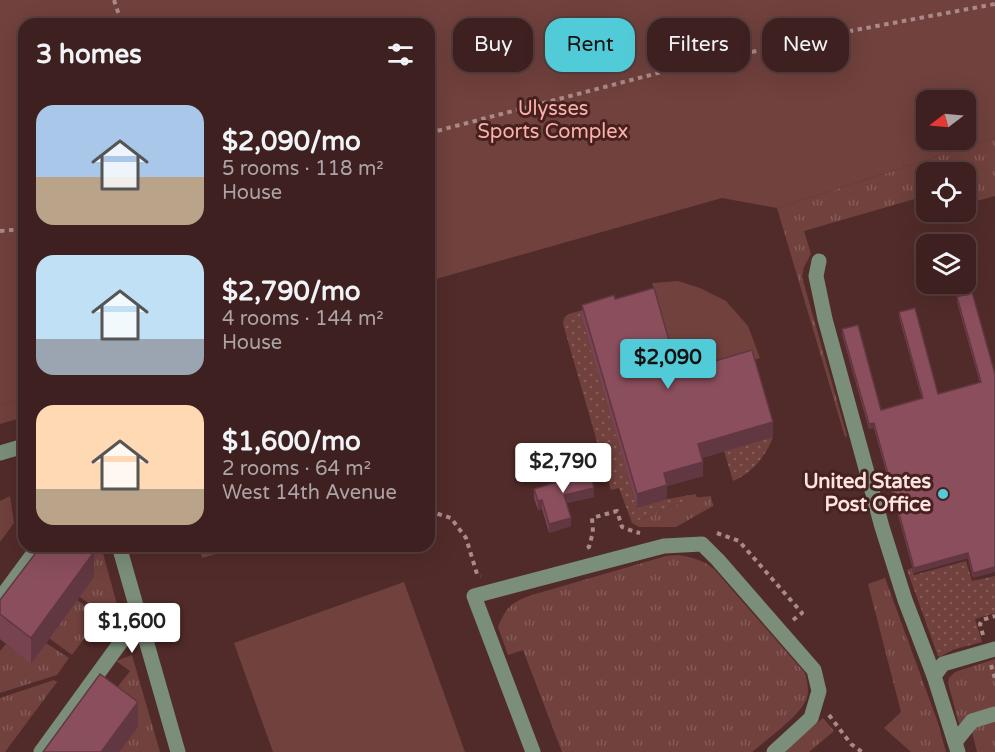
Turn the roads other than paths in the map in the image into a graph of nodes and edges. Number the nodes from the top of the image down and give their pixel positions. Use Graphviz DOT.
graph roads {
  1 [pos="819,261"];
  2 [pos="18,448"];
  3 [pos="0,453"];
  4 [pos="35,552"];
  5 [pos="121,552"];
  6 [pos="0,599"];
  7 [pos="139,617"];
  8 [pos="995,649"];
  9 [pos="934,676"];
  10 [pos="995,714"];
  11 [pos="957,747"];
  12 [pos="41,752"];
  13 [pos="178,752"];
  14 [pos="532,752"];
  15 [pos="774,752"];
  1 -- 9 [label="street"];
  2 -- 3 [label="street"];
  4 -- 6 [label="street"];
  5 -- 7 [label="street"];
  7 -- 12 [label="street"];
  7 -- 13 [label="street"];
  8 -- 9 [label="street"];
  9 -- 11 [label="street"];
  10 -- 11 [label="street"];
  14 -- 15 [label="street"];
}
